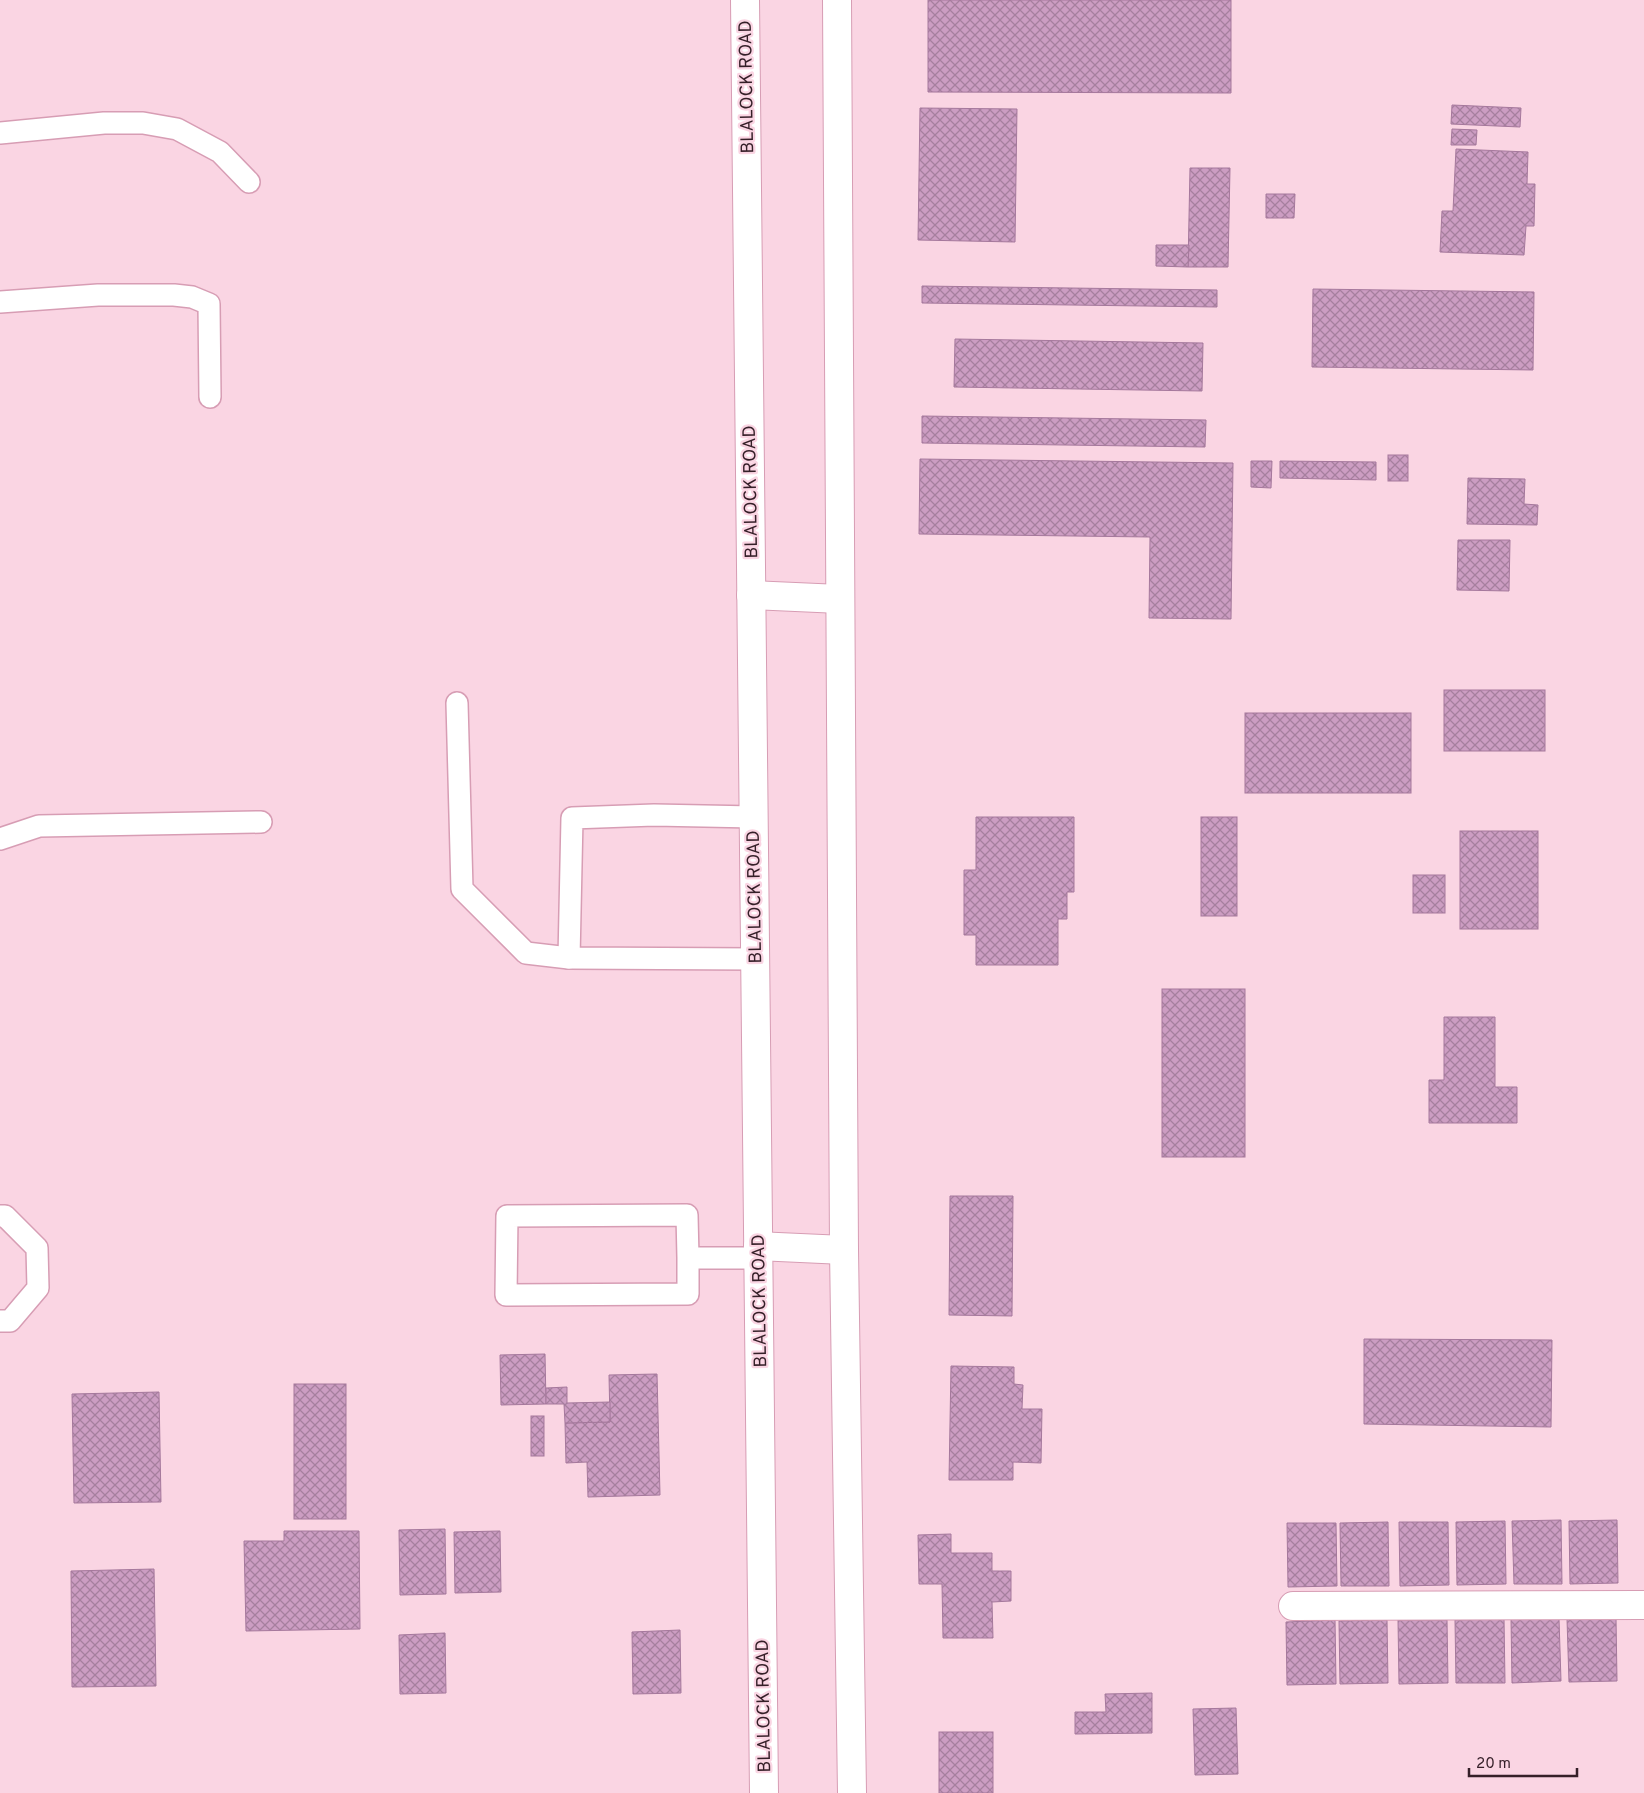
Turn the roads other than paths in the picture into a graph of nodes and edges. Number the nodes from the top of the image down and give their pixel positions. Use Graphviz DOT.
graph roads {
  1 [pos="745,0"];
  2 [pos="836,0"];
  3 [pos="0,133"];
  4 [pos="249,182"];
  5 [pos="0,302"];
  6 [pos="210,396"];
  7 [pos="752,595"];
  8 [pos="840,599"];
  9 [pos="457,703"];
  10 [pos="754,817"];
  11 [pos="261,822"];
  12 [pos="0,838"];
  13 [pos="569,958"];
  14 [pos="755,959"];
  15 [pos="0,1216"];
  16 [pos="844,1250"];
  17 [pos="758,1252"];
  18 [pos="688,1258"];
  19 [pos="0,1321"];
  20 [pos="1644,1605"];
  21 [pos="1293,1606"];
  22 [pos="764,1793"];
  23 [pos="852,1793"];
  1 -- 7 [label="main road, BLALOCK ROAD"];
  2 -- 8 [label="main road"];
  3 -- 4 [label="lane"];
  5 -- 6 [label="lane"];
  7 -- 8 [label="main road"];
  7 -- 10 [label="main road, BLALOCK ROAD"];
  8 -- 16 [label="main road"];
  9 -- 13 [label="lane"];
  10 -- 13 [label="lane"];
  10 -- 14 [label="main road, BLALOCK ROAD"];
  11 -- 12 [label="lane"];
  13 -- 14 [label="lane"];
  14 -- 17 [label="main road, BLALOCK ROAD"];
  15 -- 19 [label="lane"];
  16 -- 17 [label="main road"];
  16 -- 23 [label="main road"];
  17 -- 18 [label="lane"];
  17 -- 22 [label="main road, BLALOCK ROAD"];
  18 -- 18 [label="lane"];
  20 -- 21 [label="main road"];
}
